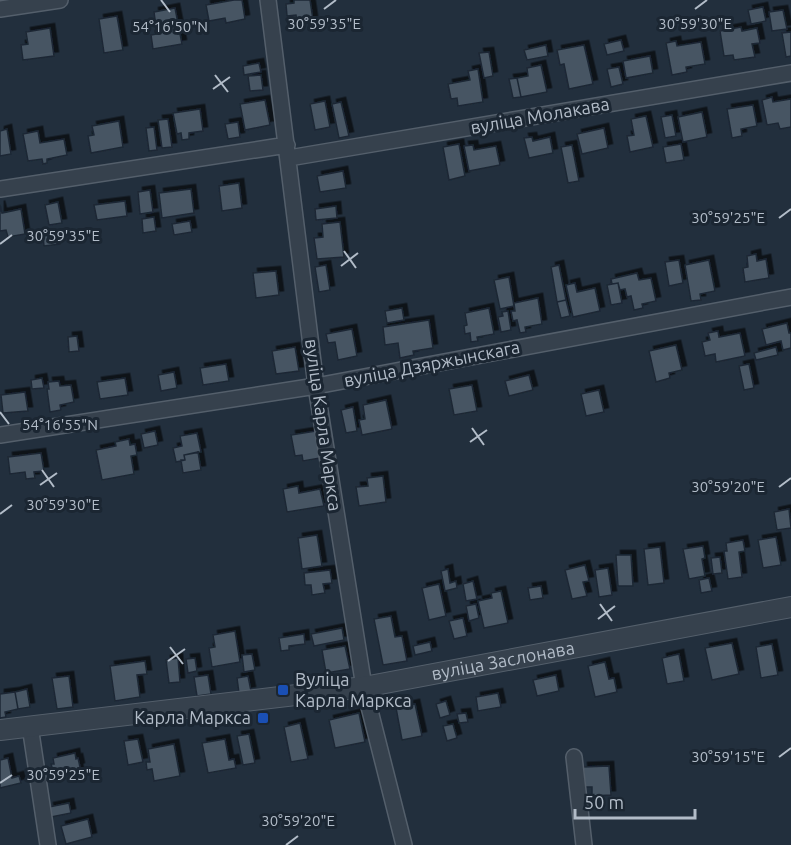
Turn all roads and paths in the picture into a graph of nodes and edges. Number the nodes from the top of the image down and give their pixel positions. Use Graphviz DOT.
graph roads {
  1 [pos="60,0"];
  2 [pos="268,0"];
  3 [pos="0,9"];
  4 [pos="791,73"];
  5 [pos="288,151"];
  6 [pos="0,189"];
  7 [pos="791,297"];
  8 [pos="316,386"];
  9 [pos="0,435"];
  10 [pos="791,607"];
  11 [pos="364,687"];
  12 [pos="30,726"];
  13 [pos="0,730"];
  14 [pos="574,757"];
  15 [pos="48,845"];
  16 [pos="404,845"];
  17 [pos="584,845"];
  1 -- 3 [label="street"];
  2 -- 5 [label="street, вуліца Карла Маркса"];
  4 -- 5 [label="street, вуліца Молакава"];
  5 -- 6 [label="street, вуліца Молакава"];
  5 -- 8 [label="street, вуліца Карла Маркса"];
  7 -- 8 [label="street, вуліца Дзяржынскага"];
  8 -- 9 [label="street, вуліца Дзяржынскага"];
  8 -- 11 [label="street, вуліца Карла Маркса"];
  10 -- 11 [label="street, вуліца Заслонава"];
  11 -- 12 [label="street, вуліца Заслонава"];
  11 -- 16 [label="street, вуліца Карла Маркса"];
  12 -- 13 [label="street, вуліца Заслонава"];
  12 -- 15 [label="street"];
  14 -- 17 [label="street"];
}
